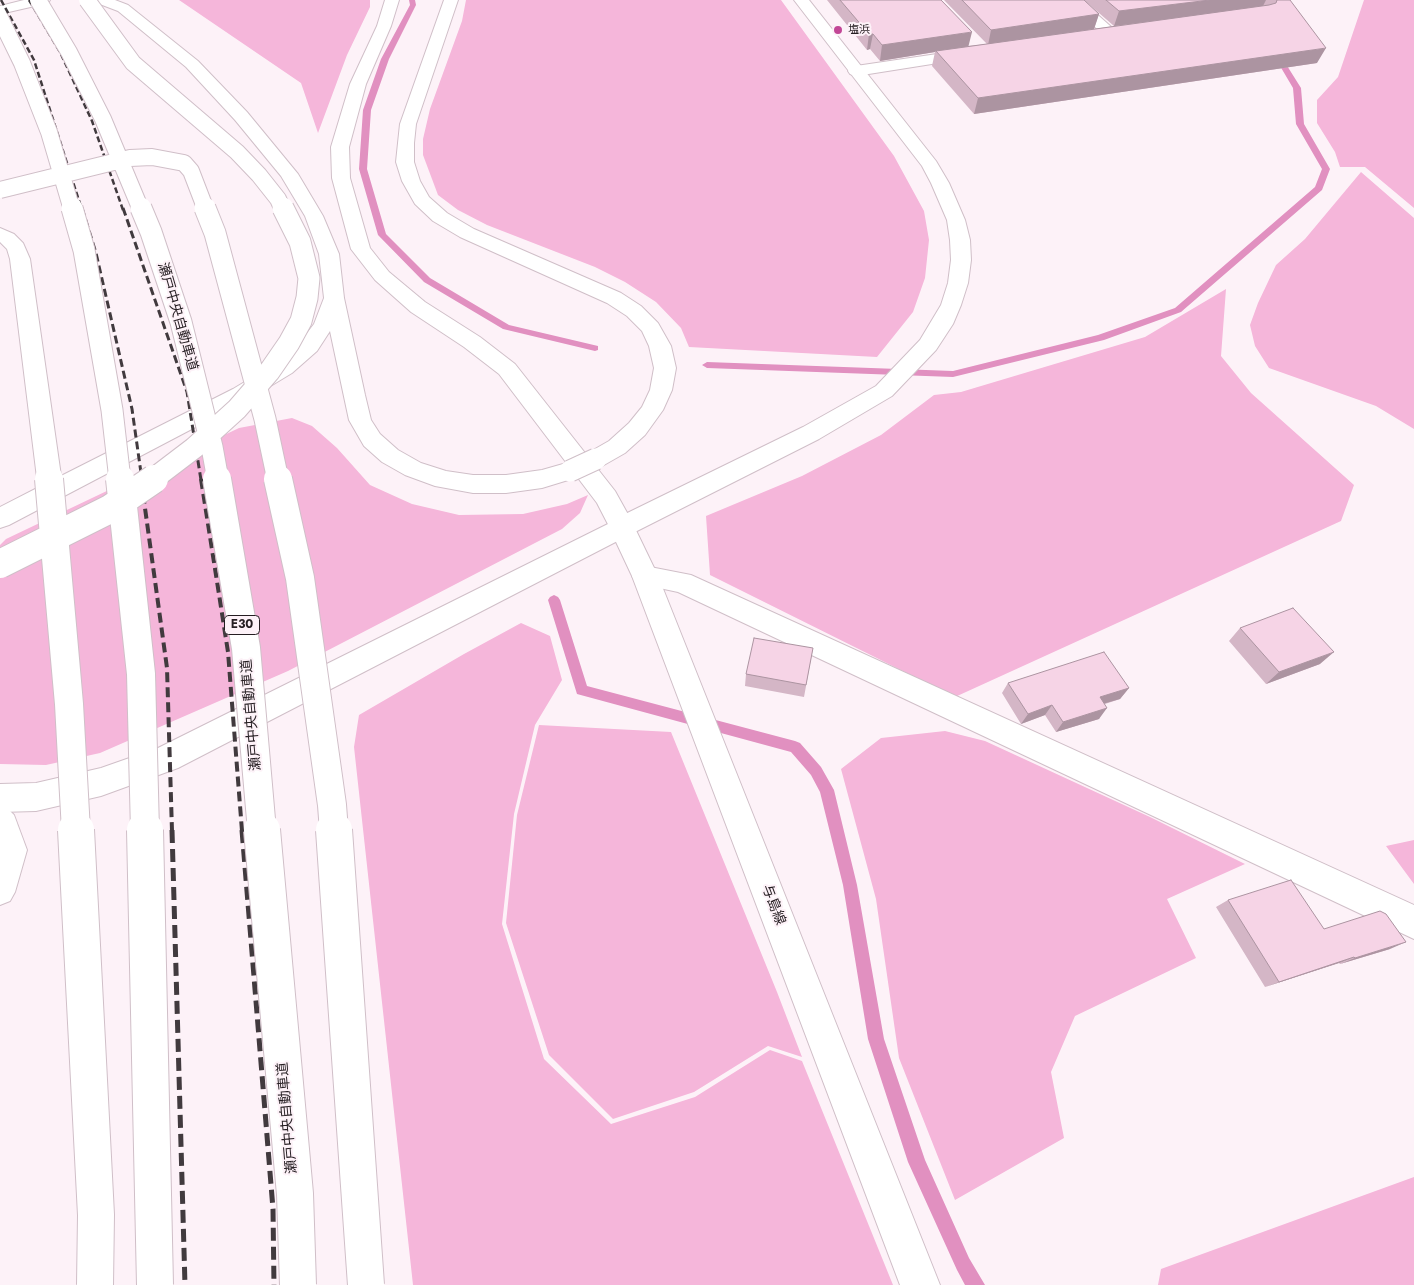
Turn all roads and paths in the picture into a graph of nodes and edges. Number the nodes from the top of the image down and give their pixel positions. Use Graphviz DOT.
graph roads {
  1 [pos="38,0"];
  2 [pos="43,0"];
  3 [pos="87,0"];
  4 [pos="102,0"];
  5 [pos="392,0"];
  6 [pos="451,0"];
  7 [pos="801,0"];
  8 [pos="1072,0"];
  9 [pos="0,10"];
  10 [pos="0,18"];
  11 [pos="1129,31"];
  12 [pos="1110,33"];
  13 [pos="1090,36"];
  14 [pos="971,39"];
  15 [pos="856,71"];
  16 [pos="0,190"];
  17 [pos="0,234"];
  18 [pos="334,298"];
  19 [pos="0,518"];
  20 [pos="622,527"];
  21 [pos="0,564"];
  22 [pos="645,576"];
  23 [pos="0,798"];
  24 [pos="0,819"];
  25 [pos="0,891"];
  26 [pos="1414,922"];
  27 [pos="95,1285"];
  28 [pos="154,1285"];
  29 [pos="298,1285"];
  30 [pos="366,1285"];
  31 [pos="920,1285"];
  1 -- 29 [label="main road, 瀬戸中央自動車道 / E30, bridge"];
  2 -- 9 [label="main road"];
  3 -- 21 [label="main road, bridge"];
  4 -- 18 [label="main road"];
  5 -- 20 [label="main road, 与島線"];
  6 -- 18 [label="main road, bridge"];
  7 -- 15 [label="main road"];
  8 -- 12 [label="main road"];
  10 -- 28 [label="main road, bridge"];
  11 -- 12 [label="main road"];
  12 -- 13 [label="main road"];
  14 -- 15 [label="main road"];
  15 -- 20 [label="main road"];
  16 -- 30 [label="main road, bridge"];
  17 -- 27 [label="main road, bridge"];
  18 -- 19 [label="main road"];
  20 -- 22 [label="main road, 与島線"];
  20 -- 23 [label="main road"];
  22 -- 26 [label="main road"];
  22 -- 31 [label="main road, 与島線"];
  24 -- 25 [label="lane"];
}
